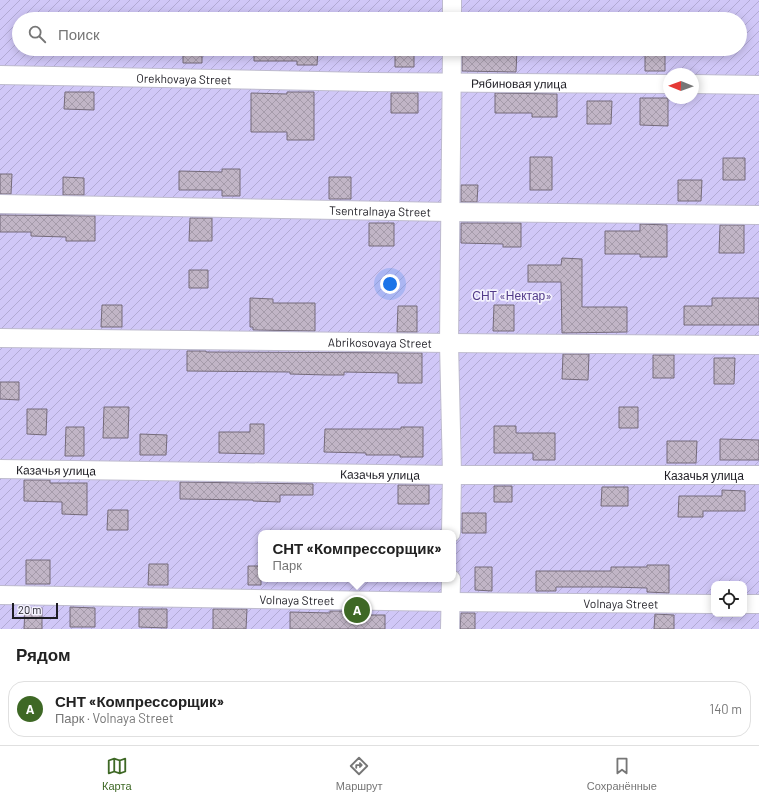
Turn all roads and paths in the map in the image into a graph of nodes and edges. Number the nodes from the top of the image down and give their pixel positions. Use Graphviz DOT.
graph roads {
  1 [pos="452,0"];
  2 [pos="452,12"];
  3 [pos="452,56"];
  4 [pos="0,76"];
  5 [pos="369,82"];
  6 [pos="451,83"];
  7 [pos="663,84"];
  8 [pos="699,84"];
  9 [pos="759,85"];
  10 [pos="0,204"];
  11 [pos="450,212"];
  12 [pos="759,215"];
  13 [pos="0,338"];
  14 [pos="449,343"];
  15 [pos="759,345"];
  16 [pos="0,469"];
  17 [pos="452,475"];
  18 [pos="759,475"];
  19 [pos="451,530"];
  20 [pos="451,582"];
  21 [pos="0,595"];
  22 [pos="450,602"];
  23 [pos="711,604"];
  24 [pos="747,604"];
  25 [pos="759,604"];
  26 [pos="450,629"];
  1 -- 2 [label="street"];
  3 -- 6 [label="street"];
  4 -- 5 [label="street, Orekhovaya Street"];
  5 -- 6 [label="street, Рябиновая улица"];
  6 -- 7 [label="street, Рябиновая улица"];
  6 -- 11 [label="street"];
  8 -- 9 [label="street"];
  10 -- 11 [label="street, Tsentralnaya Street"];
  11 -- 12 [label="street, Tsentralnaya Street"];
  11 -- 14 [label="street"];
  13 -- 14 [label="street, Abrikosovaya Street"];
  14 -- 15 [label="street, Abrikosovaya Street"];
  14 -- 17 [label="street"];
  16 -- 17 [label="street, Казачья улица"];
  17 -- 18 [label="street, Казачья улица"];
  17 -- 19 [label="street"];
  20 -- 22 [label="street"];
  21 -- 22 [label="street, Volnaya Street"];
  22 -- 23 [label="street, Volnaya Street"];
  22 -- 26 [label="street"];
  24 -- 25 [label="street"];
}
